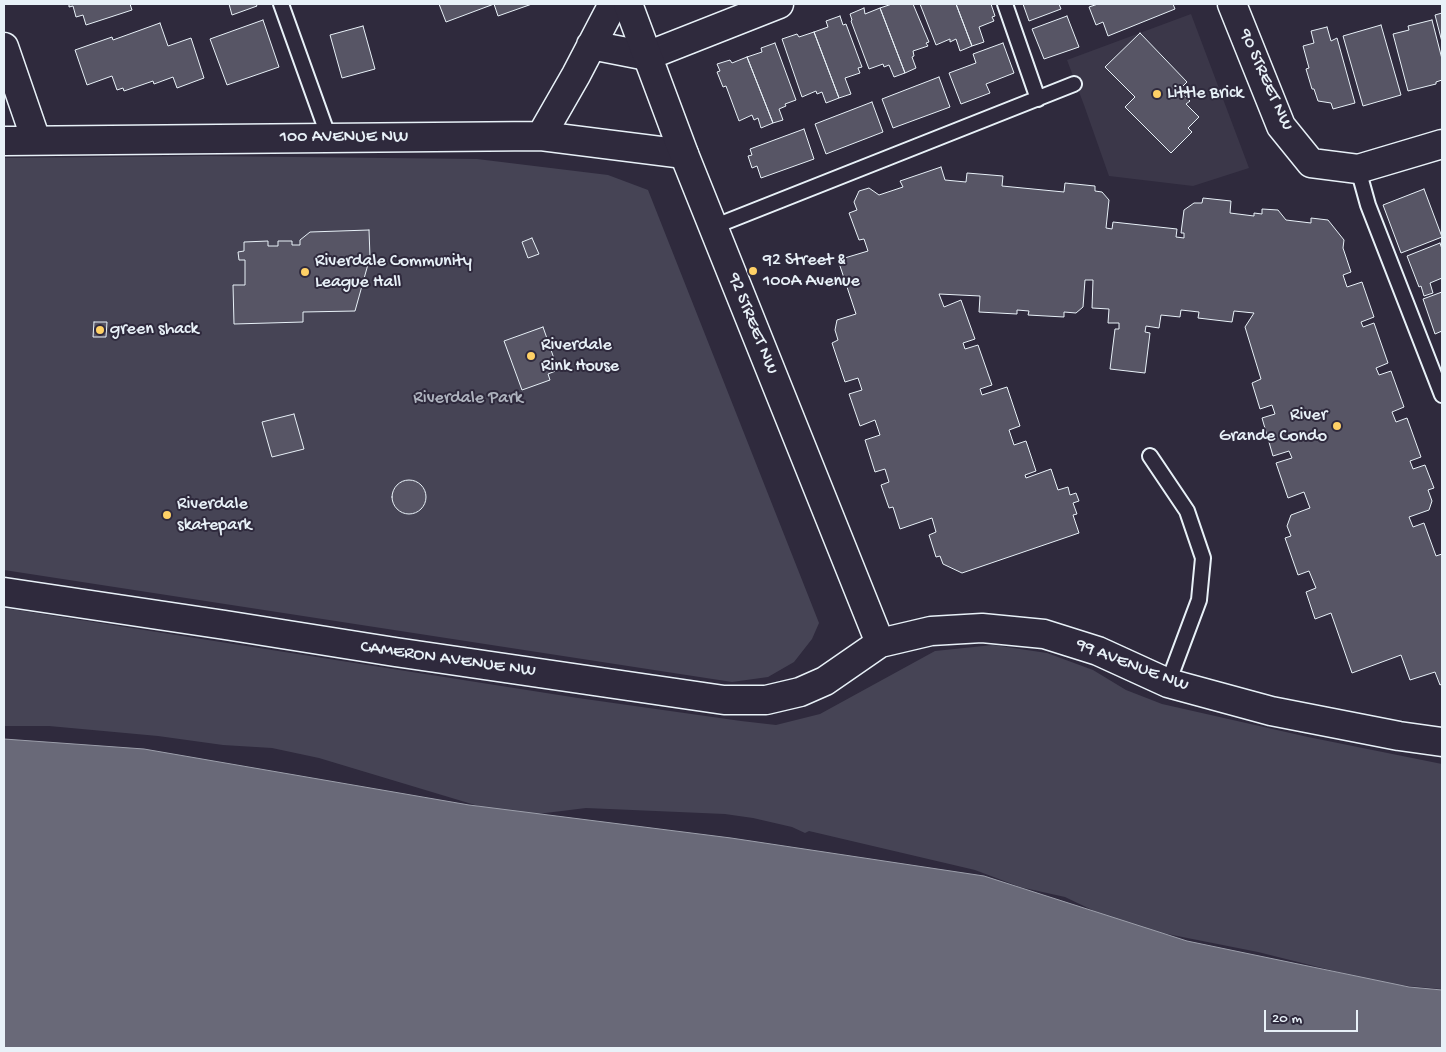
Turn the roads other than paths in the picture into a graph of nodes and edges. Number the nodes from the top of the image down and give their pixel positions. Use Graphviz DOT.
graph roads {
  1 [pos="280,4"];
  2 [pos="613,4"];
  3 [pos="628,4"];
  4 [pos="779,4"];
  5 [pos="1005,4"];
  6 [pos="1232,4"];
  7 [pos="591,45"];
  8 [pos="4,47"];
  9 [pos="647,56"];
  10 [pos="1074,84"];
  11 [pos="1038,99"];
  12 [pos="541,136"];
  13 [pos="329,138"];
  14 [pos="36,140"];
  15 [pos="4,141"];
  16 [pos="1442,144"];
  17 [pos="684,154"];
  18 [pos="1358,169"];
  19 [pos="713,227"];
  20 [pos="1442,395"];
  21 [pos="1150,456"];
  22 [pos="4,592"];
  23 [pos="880,643"];
  24 [pos="1168,684"];
  25 [pos="1442,742"];
  1 -- 13 [label="lane"];
  2 -- 7 [label="street"];
  3 -- 9 [label="street, 92 STREET NW"];
  4 -- 9 [label="street"];
  5 -- 11 [label="lane"];
  6 -- 18 [label="street, 90 STREET NW"];
  7 -- 9 [label="street"];
  7 -- 12 [label="street"];
  8 -- 14 [label="street"];
  9 -- 17 [label="street, 92 STREET NW"];
  10 -- 11 [label="lane"];
  11 -- 19 [label="lane"];
  12 -- 13 [label="street, 100 AVENUE NW"];
  12 -- 17 [label="street, 100 AVENUE NW"];
  13 -- 14 [label="street, 100 AVENUE NW"];
  14 -- 15 [label="street, 100 AVENUE NW"];
  16 -- 18 [label="street"];
  17 -- 19 [label="street, 92 STREET NW"];
  18 -- 20 [label="lane"];
  19 -- 23 [label="street, 92 STREET NW"];
  21 -- 24 [label="lane"];
  22 -- 23 [label="street, CAMERON AVENUE NW"];
  23 -- 24 [label="street, 99 AVENUE NW"];
  24 -- 25 [label="street, 99 AVENUE NW"];
}
